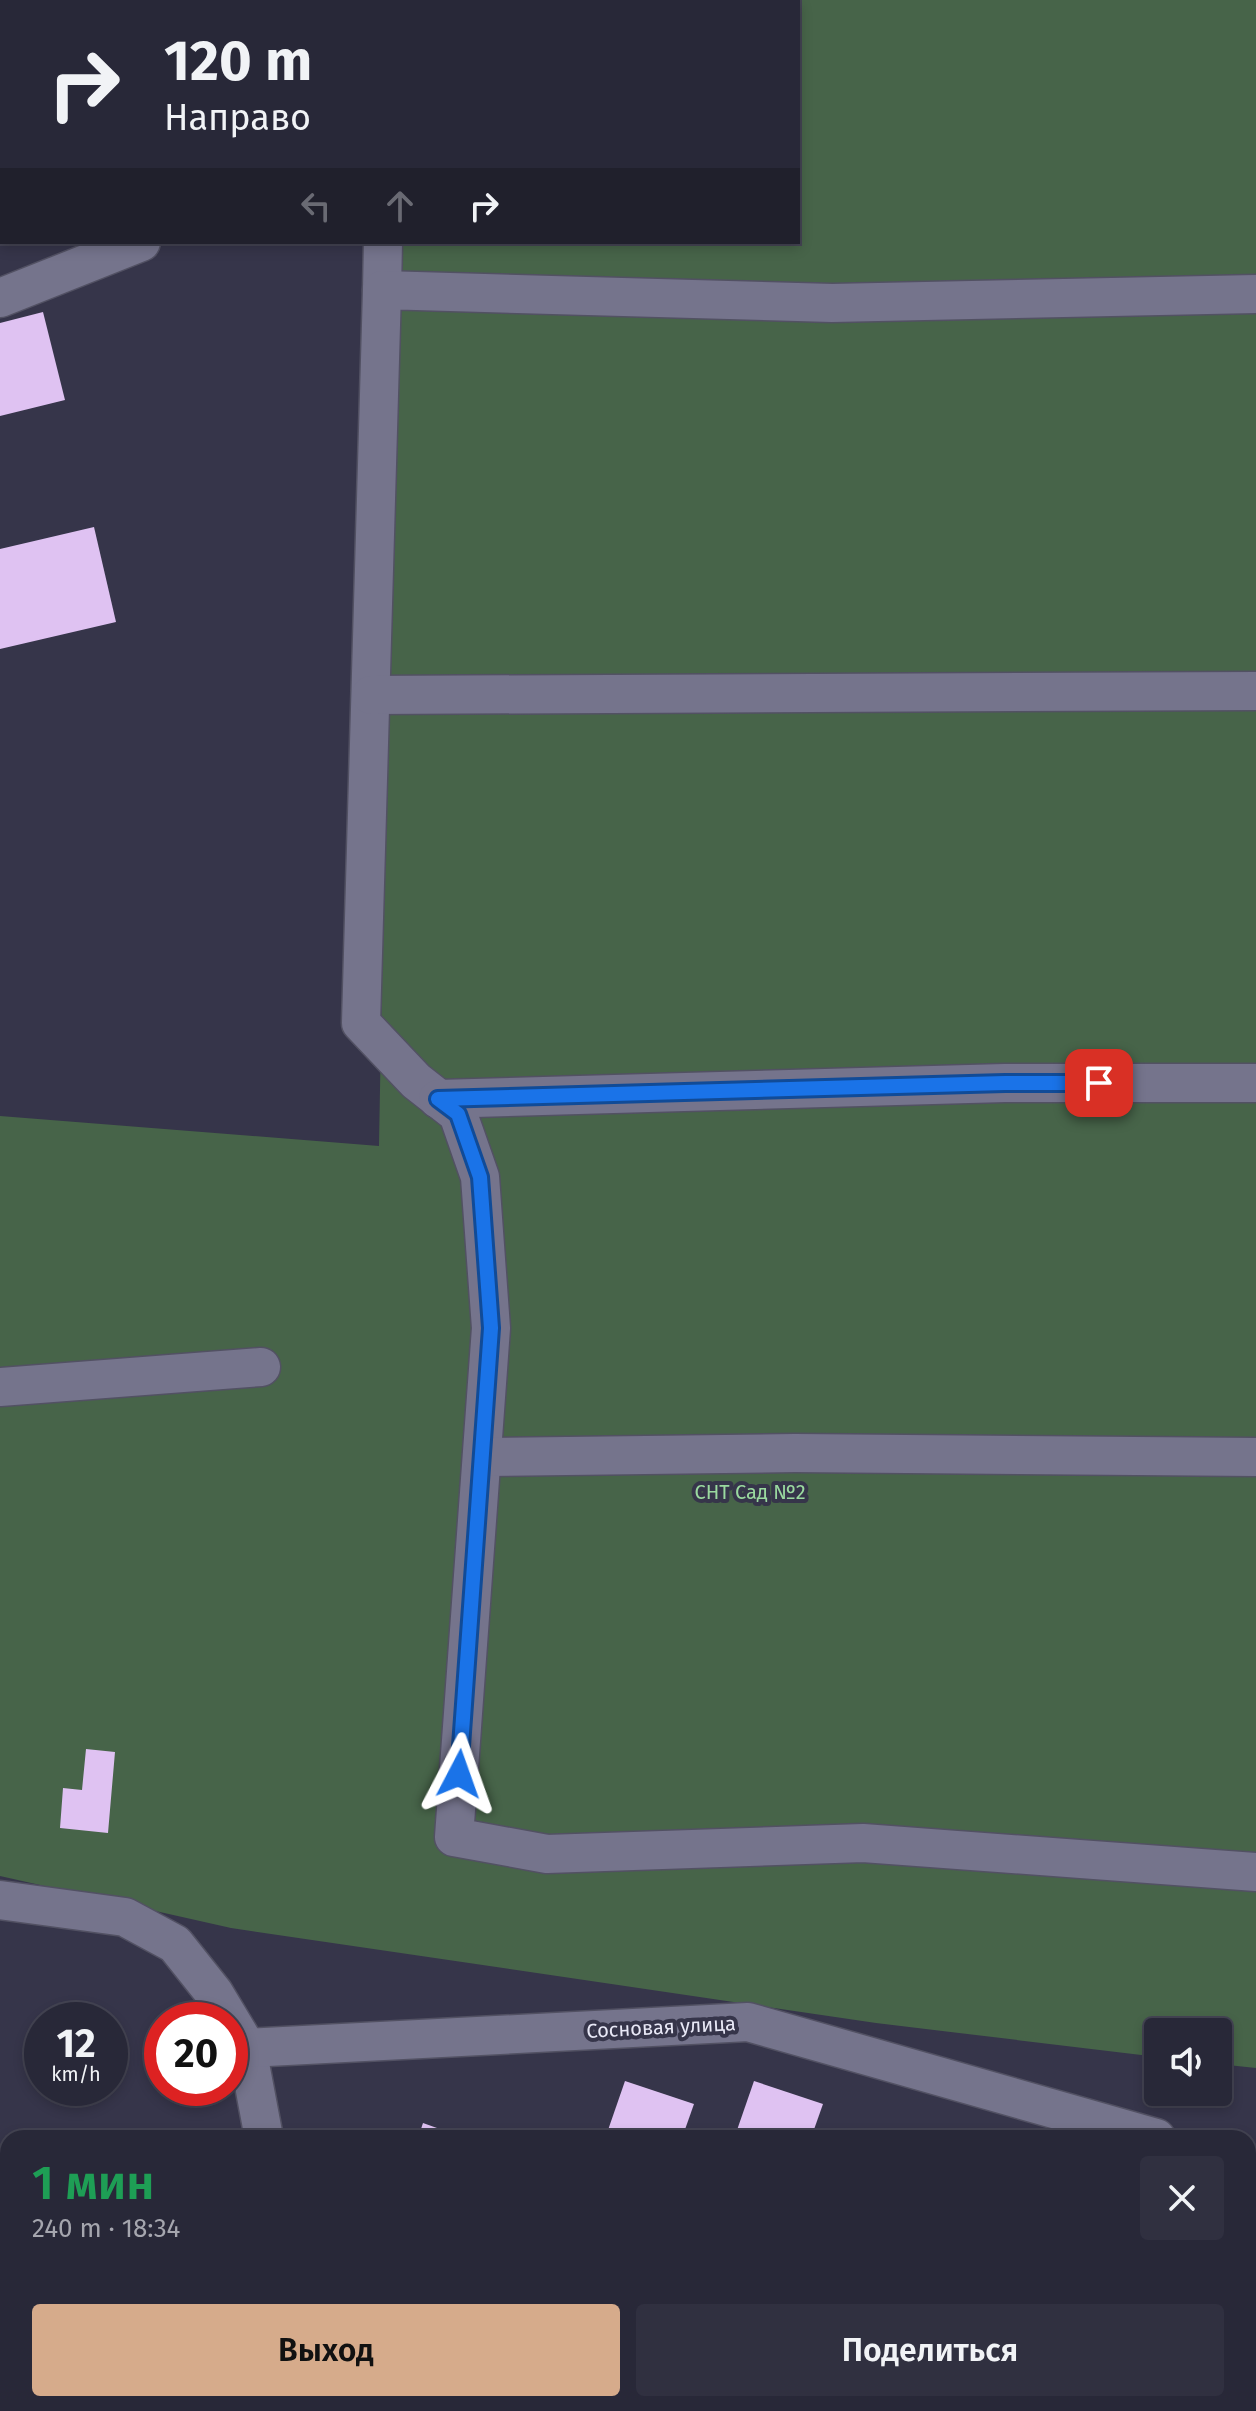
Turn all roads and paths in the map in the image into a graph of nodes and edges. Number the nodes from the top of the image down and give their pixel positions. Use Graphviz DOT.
graph roads {
  1 [pos="136,244"];
  2 [pos="383,244"];
  3 [pos="382,290"];
  4 [pos="1256,294"];
  5 [pos="0,298"];
  6 [pos="1256,691"];
  7 [pos="371,695"];
  8 [pos="1256,1083"];
  9 [pos="438,1099"];
  10 [pos="261,1367"];
  11 [pos="0,1387"];
  12 [pos="482,1457"];
  13 [pos="1256,1457"];
  14 [pos="1256,1872"];
  15 [pos="0,1900"];
  16 [pos="219,2002"];
  17 [pos="248,2048"];
  18 [pos="248,2053"];
  19 [pos="262,2130"];
  20 [pos="1128,2130"];
  1 -- 5 [label="street"];
  2 -- 3 [label="street"];
  3 -- 4 [label="street"];
  3 -- 7 [label="street"];
  6 -- 7 [label="street"];
  7 -- 9 [label="street"];
  8 -- 9 [label="street"];
  9 -- 12 [label="street"];
  10 -- 11 [label="street"];
  12 -- 13 [label="street"];
  12 -- 14 [label="street"];
  15 -- 16 [label="street"];
  17 -- 20 [label="street, Сосновая улица"];
  18 -- 19 [label="street"];
}
